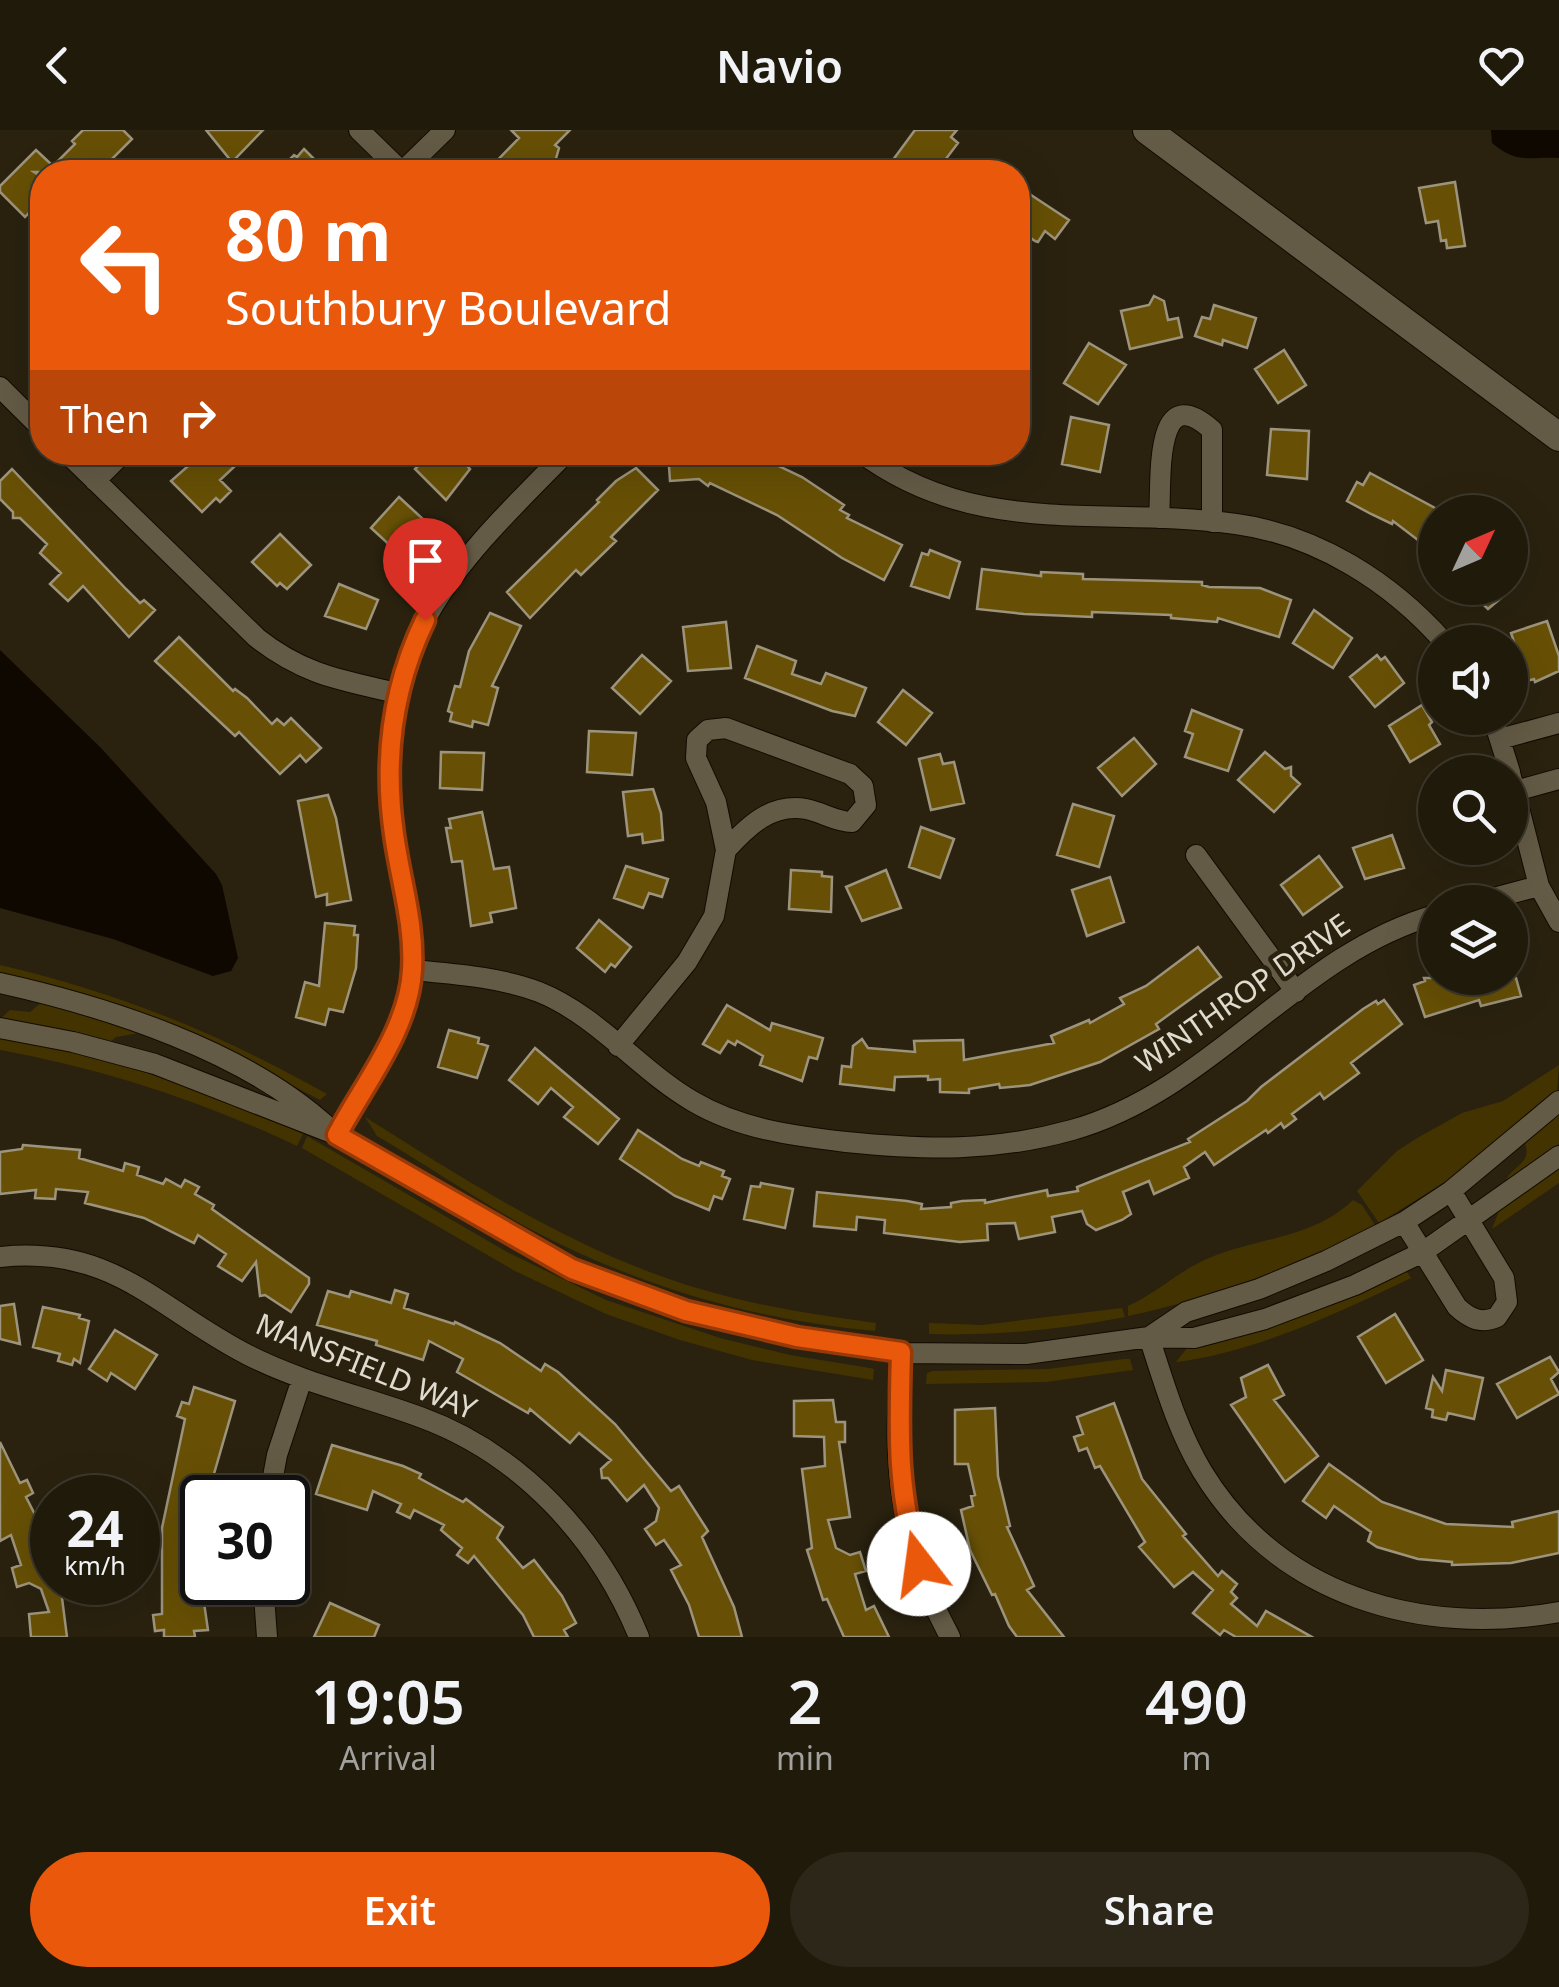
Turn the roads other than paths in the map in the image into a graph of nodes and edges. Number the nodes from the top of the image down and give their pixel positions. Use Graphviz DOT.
graph roads {
  1 [pos="359,130"];
  2 [pos="445,130"];
  3 [pos="1148,130"];
  4 [pos="390,160"];
  5 [pos="414,160"];
  6 [pos="0,387"];
  7 [pos="30,417"];
  8 [pos="1559,437"];
  9 [pos="79,465"];
  10 [pos="112,465"];
  11 [pos="554,465"];
  12 [pos="877,465"];
  13 [pos="96,482"];
  14 [pos="1159,518"];
  15 [pos="1212,522"];
  16 [pos="1429,625"];
  17 [pos="397,693"];
  18 [pos="1559,723"];
  19 [pos="1498,735"];
  20 [pos="1500,739"];
  21 [pos="1505,755"];
  22 [pos="1528,779"];
  23 [pos="1559,779"];
  24 [pos="1528,845"];
  25 [pos="726,850"];
  26 [pos="1196,855"];
  27 [pos="1538,886"];
  28 [pos="1528,889"];
  29 [pos="1418,921"];
  30 [pos="1559,922"];
  31 [pos="412,970"];
  32 [pos="0,982"];
  33 [pos="1296,992"];
  34 [pos="0,1028"];
  35 [pos="618,1046"];
  36 [pos="1559,1102"];
  37 [pos="337,1135"];
  38 [pos="1559,1156"];
  39 [pos="1451,1191"];
  40 [pos="1470,1221"];
  41 [pos="1404,1222"];
  42 [pos="1422,1252"];
  43 [pos="0,1257"];
  44 [pos="1149,1336"];
  45 [pos="901,1352"];
  46 [pos="302,1380"];
  47 [pos="274,1475"];
  48 [pos="265,1605"];
  49 [pos="1559,1612"];
  50 [pos="1456,1630"];
  51 [pos="1506,1630"];
  52 [pos="268,1637"];
  53 [pos="639,1637"];
  54 [pos="950,1637"];
  1 -- 4 [label="street"];
  2 -- 5 [label="street"];
  3 -- 8 [label="main road"];
  6 -- 7 [label="street"];
  9 -- 13 [label="street"];
  10 -- 13 [label="street"];
  11 -- 17 [label="street"];
  12 -- 14 [label="street"];
  13 -- 17 [label="street"];
  14 -- 15 [label="street"];
  14 -- 15 [label="street"];
  15 -- 16 [label="street"];
  17 -- 31 [label="street"];
  18 -- 20 [label="street"];
  19 -- 20 [label="street"];
  20 -- 21 [label="street"];
  22 -- 23 [label="street"];
  24 -- 27 [label="street"];
  25 -- 25 [label="street"];
  25 -- 35 [label="street"];
  26 -- 33 [label="street"];
  27 -- 28 [label="street"];
  27 -- 30 [label="street"];
  29 -- 33 [label="street, WINTHROP DRIVE"];
  31 -- 35 [label="street, WINTHROP DRIVE"];
  31 -- 37 [label="street"];
  32 -- 37 [label="street"];
  33 -- 35 [label="street, WINTHROP DRIVE"];
  34 -- 37 [label="street"];
  36 -- 39 [label="street"];
  37 -- 45 [label="street"];
  38 -- 40 [label="street"];
  39 -- 40 [label="street"];
  39 -- 41 [label="street"];
  40 -- 42 [label="street"];
  40 -- 42 [label="street"];
  41 -- 42 [label="street"];
  41 -- 44 [label="street"];
  42 -- 44 [label="street"];
  43 -- 46 [label="street, MANSFIELD WAY"];
  44 -- 45 [label="street"];
  44 -- 50 [label="street"];
  45 -- 54 [label="street"];
  46 -- 47 [label="street"];
  46 -- 53 [label="street, MANSFIELD WAY"];
  48 -- 52 [label="street"];
  49 -- 51 [label="street"];
  50 -- 51 [label="street"];
}
